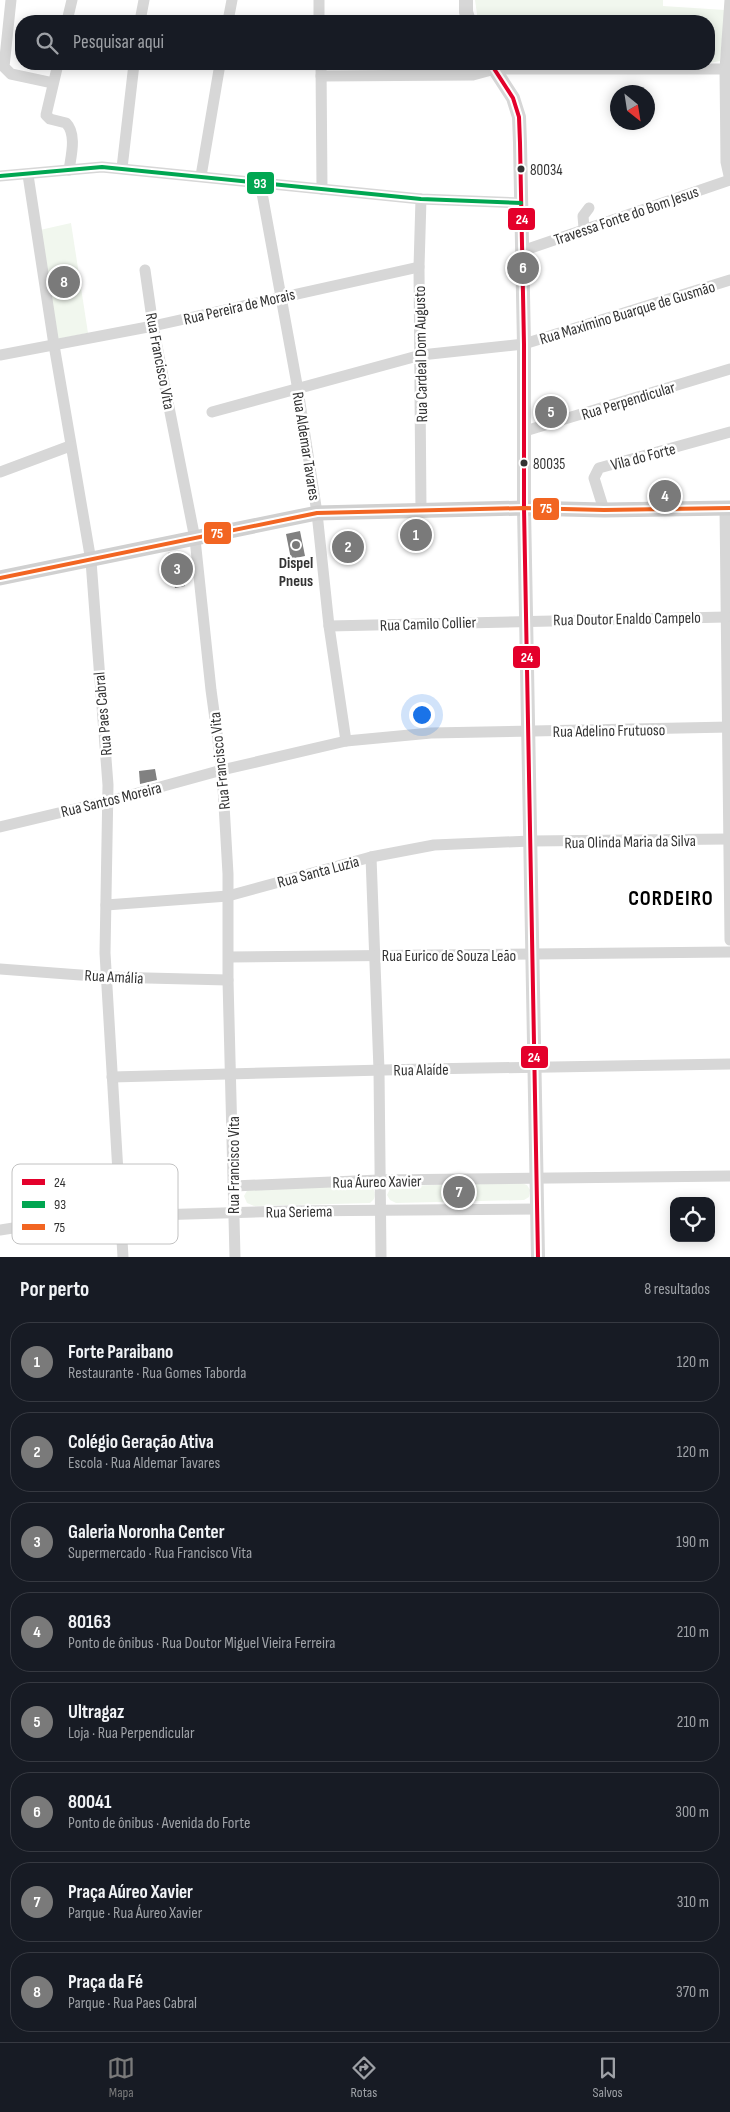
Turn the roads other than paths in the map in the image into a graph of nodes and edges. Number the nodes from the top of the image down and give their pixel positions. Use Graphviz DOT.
graph roads {
  1 [pos="11,0"];
  2 [pos="72,0"];
  3 [pos="144,0"];
  4 [pos="232,0"];
  5 [pos="319,0"];
  6 [pos="466,0"];
  7 [pos="730,0"];
  8 [pos="69,15"];
  9 [pos="141,15"];
  10 [pos="229,15"];
  11 [pos="319,15"];
  12 [pos="467,15"];
  13 [pos="727,69"];
  14 [pos="56,70"];
  15 [pos="133,70"];
  16 [pos="219,70"];
  17 [pos="321,70"];
  18 [pos="486,70"];
  19 [pos="495,70"];
  20 [pos="321,76"];
  21 [pos="53,83"];
  22 [pos="122,168"];
  23 [pos="69,170"];
  24 [pos="28,175"];
  25 [pos="0,176"];
  26 [pos="201,176"];
  27 [pos="730,180"];
  28 [pos="260,182"];
  29 [pos="322,189"];
  30 [pos="421,199"];
  31 [pos="521,203"];
  32 [pos="589,208"];
  33 [pos="584,228"];
  34 [pos="522,251"];
  35 [pos="418,267"];
  36 [pos="145,270"];
  37 [pos="730,280"];
  38 [pos="280,296"];
  39 [pos="153,326"];
  40 [pos="524,344"];
  41 [pos="54,345"];
  42 [pos="0,355"];
  43 [pos="421,355"];
  44 [pos="730,369"];
  45 [pos="298,390"];
  46 [pos="212,412"];
  47 [pos="525,431"];
  48 [pos="730,432"];
  49 [pos="70,446"];
  50 [pos="0,472"];
  51 [pos="528,508"];
  52 [pos="727,508"];
  53 [pos="421,510"];
  54 [pos="604,510"];
  55 [pos="317,513"];
  56 [pos="195,539"];
  57 [pos="91,561"];
  58 [pos="0,578"];
  59 [pos="726,617"];
  60 [pos="528,620"];
  61 [pos="329,626"];
  62 [pos="729,727"];
  63 [pos="530,731"];
  64 [pos="346,741"];
  65 [pos="222,770"];
  66 [pos="109,801"];
  67 [pos="0,827"];
  68 [pos="728,839"];
  69 [pos="531,841"];
  70 [pos="371,857"];
  71 [pos="228,896"];
  72 [pos="106,905"];
  73 [pos="730,940"];
  74 [pos="730,952"];
  75 [pos="374,955"];
  76 [pos="532,955"];
  77 [pos="229,957"];
  78 [pos="0,968"];
  79 [pos="107,976"];
  80 [pos="228,980"];
  81 [pos="730,1064"];
  82 [pos="535,1067"];
  83 [pos="379,1070"];
  84 [pos="232,1074"];
  85 [pos="112,1077"];
  86 [pos="117,1164"];
  87 [pos="730,1176"];
  88 [pos="537,1179"];
  89 [pos="379,1180"];
  90 [pos="234,1186"];
  91 [pos="538,1209"];
  92 [pos="380,1210"];
  93 [pos="233,1213"];
  94 [pos="178,1214"];
  95 [pos="122,1244"];
  96 [pos="123,1257"];
  97 [pos="235,1257"];
  98 [pos="381,1257"];
  99 [pos="538,1257"];
  1 -- 21 [label="street"];
  2 -- 8 [label="street"];
  3 -- 9 [label="street"];
  4 -- 10 [label="street"];
  5 -- 11 [label="street"];
  6 -- 12 [label="street"];
  7 -- 13 [label="street"];
  13 -- 27 [label="street"];
  14 -- 21 [label="street"];
  15 -- 22 [label="street"];
  16 -- 26 [label="street"];
  17 -- 20 [label="street"];
  18 -- 20 [label="street"];
  19 -- 31 [label="street"];
  20 -- 29 [label="street"];
  21 -- 23 [label="street"];
  22 -- 23 [label="street"];
  22 -- 26 [label="street"];
  23 -- 24 [label="street"];
  24 -- 25 [label="street"];
  24 -- 41 [label="street, Rua Paes Cabral"];
  26 -- 28 [label="street"];
  27 -- 33 [label="street, Travessa Fonte do Bom Jesus"];
  28 -- 29 [label="street"];
  28 -- 38 [label="street, Rua Aldemar Tavares"];
  29 -- 30 [label="street"];
  30 -- 31 [label="street"];
  30 -- 35 [label="street, Rua Cardeal Dom Augusto"];
  31 -- 34 [label="street"];
  32 -- 33 [label="street"];
  33 -- 34 [label="street, Travessa Fonte do Bom Jesus"];
  34 -- 40 [label="street"];
  35 -- 38 [label="street, Rua Pereira de Morais"];
  35 -- 43 [label="street, Rua Cardeal Dom Augusto"];
  36 -- 39 [label="street, Rua Francisco Vita"];
  37 -- 40 [label="street, Rua Maximino Buarque de Gusmão"];
  38 -- 39 [label="street, Rua Pereira de Morais"];
  38 -- 45 [label="street, Rua Aldemar Tavares"];
  39 -- 41 [label="street, Rua Pereira de Morais"];
  39 -- 56 [label="street, Rua Francisco Vita"];
  40 -- 43 [label="street, Rua Maximino Buarque de Gusmão"];
  40 -- 47 [label="street"];
  41 -- 42 [label="street, Rua Pereira de Morais"];
  41 -- 49 [label="street, Rua Paes Cabral"];
  43 -- 45 [label="street, Rua Maximino Buarque de Gusmão"];
  43 -- 53 [label="street, Rua Cardeal Dom Augusto"];
  44 -- 47 [label="street, Rua Perpendicular"];
  45 -- 46 [label="street, Rua Maximino Buarque de Gusmão"];
  45 -- 55 [label="street, Rua Aldemar Tavares"];
  47 -- 51 [label="street"];
  48 -- 54 [label="street, Vila do Forte"];
  49 -- 50 [label="street"];
  49 -- 57 [label="street, Rua Paes Cabral"];
  51 -- 53 [label="main road"];
  51 -- 54 [label="main road"];
  51 -- 60 [label="street"];
  52 -- 54 [label="main road"];
  52 -- 59 [label="street"];
  53 -- 55 [label="main road"];
  55 -- 56 [label="main road"];
  55 -- 61 [label="street, Rua Aldemar Tavares"];
  56 -- 57 [label="main road"];
  56 -- 65 [label="street, Rua Francisco Vita"];
  57 -- 58 [label="main road"];
  57 -- 66 [label="street, Rua Paes Cabral"];
  59 -- 60 [label="street, Rua Doutor Enaldo Campelo"];
  59 -- 62 [label="street"];
  60 -- 61 [label="street, Rua Camilo Collier"];
  60 -- 63 [label="street"];
  61 -- 64 [label="street, Rua Aldemar Tavares"];
  62 -- 63 [label="street, Rua Adelino Frutuoso"];
  62 -- 68 [label="street"];
  63 -- 64 [label="street, Rua Adelino Frutuoso"];
  63 -- 69 [label="street"];
  64 -- 65 [label="street, Rua Adelino Frutuoso"];
  65 -- 66 [label="street, Rua Santos Moreira"];
  65 -- 71 [label="street, Rua Francisco Vita"];
  66 -- 67 [label="street, Rua Santos Moreira"];
  66 -- 72 [label="street, Rua Paes Cabral"];
  68 -- 69 [label="street, Rua Olinda Maria da Silva"];
  68 -- 73 [label="street"];
  69 -- 70 [label="street, Rua Santa Luzia"];
  69 -- 76 [label="street"];
  70 -- 71 [label="street, Rua Santa Luzia"];
  70 -- 75 [label="street"];
  71 -- 72 [label="street, Rua Santa Luzia"];
  71 -- 77 [label="street, Rua Francisco Vita"];
  72 -- 79 [label="street, Rua Paes Cabral"];
  74 -- 76 [label="street, Rua Eurico de Souza Leão"];
  75 -- 76 [label="street, Rua Eurico de Souza Leão"];
  75 -- 77 [label="street, Rua Eurico de Souza Leão"];
  75 -- 83 [label="street"];
  76 -- 82 [label="street"];
  77 -- 80 [label="street, Rua Francisco Vita"];
  78 -- 79 [label="street, Rua Amália"];
  79 -- 80 [label="street, Rua Amália"];
  79 -- 85 [label="street, Rua Paes Cabral"];
  80 -- 84 [label="street, Rua Francisco Vita"];
  81 -- 82 [label="street, Rua Alaíde"];
  82 -- 83 [label="street, Rua Alaíde"];
  82 -- 88 [label="street"];
  83 -- 84 [label="street, Rua Alaíde"];
  83 -- 89 [label="street"];
  84 -- 85 [label="street, Rua Alaíde"];
  84 -- 90 [label="street, Rua Francisco Vita"];
  85 -- 86 [label="street, Rua Paes Cabral"];
  87 -- 88 [label="street, Rua Áureo Xavier"];
  88 -- 89 [label="street, Rua Áureo Xavier"];
  88 -- 91 [label="street"];
  89 -- 90 [label="street, Rua Áureo Xavier"];
  89 -- 92 [label="street"];
  90 -- 93 [label="street, Rua Francisco Vita"];
  91 -- 92 [label="street, Rua Seriema"];
  91 -- 99 [label="street"];
  92 -- 93 [label="street, Rua Seriema"];
  92 -- 98 [label="street"];
  93 -- 94 [label="street, Rua Seriema"];
  93 -- 97 [label="street, Rua Francisco Vita"];
  95 -- 96 [label="street, Rua Paes Cabral"];
}
